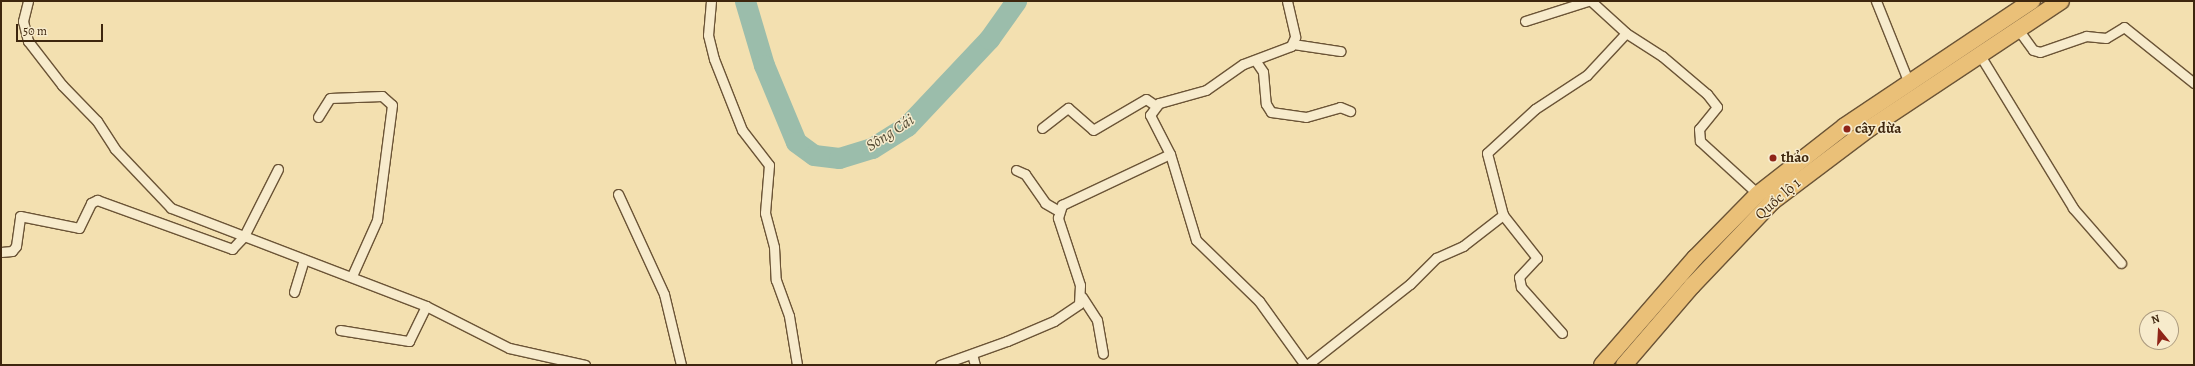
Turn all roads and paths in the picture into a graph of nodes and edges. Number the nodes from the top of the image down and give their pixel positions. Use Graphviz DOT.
graph roads {
  1 [pos="28,1"];
  2 [pos="710,1"];
  3 [pos="1287,1"];
  4 [pos="1589,1"];
  5 [pos="1876,1"];
  6 [pos="2032,1"];
  7 [pos="2061,1"];
  8 [pos="1525,21"];
  9 [pos="2020,32"];
  10 [pos="1626,33"];
  11 [pos="1293,44"];
  12 [pos="1340,51"];
  13 [pos="1981,57"];
  14 [pos="1255,60"];
  15 [pos="1909,83"];
  16 [pos="2194,83"];
  17 [pos="1155,105"];
  18 [pos="1350,110"];
  19 [pos="318,117"];
  20 [pos="1042,128"];
  21 [pos="1170,154"];
  22 [pos="278,169"];
  23 [pos="1016,170"];
  24 [pos="618,194"];
  25 [pos="1758,194"];
  26 [pos="1059,211"];
  27 [pos="1504,214"];
  28 [pos="241,241"];
  29 [pos="1,252"];
  30 [pos="2121,263"];
  31 [pos="303,264"];
  32 [pos="352,276"];
  33 [pos="294,292"];
  34 [pos="1082,298"];
  35 [pos="426,306"];
  36 [pos="340,330"];
  37 [pos="1562,333"];
  38 [pos="1103,353"];
  39 [pos="972,354"];
  40 [pos="585,365"];
  41 [pos="681,365"];
  42 [pos="797,365"];
  43 [pos="940,365"];
  44 [pos="975,365"];
  45 [pos="1306,365"];
  46 [pos="1602,365"];
  47 [pos="1624,365"];
  1 -- 28 [label="street"];
  2 -- 42 [label="street"];
  3 -- 11 [label="street"];
  4 -- 8 [label="street"];
  4 -- 10 [label="street"];
  5 -- 15 [label="street"];
  6 -- 15 [label="highway, Quốc lộ 1"];
  7 -- 9 [label="highway, Quốc lộ 1"];
  9 -- 13 [label="highway, Quốc lộ 1"];
  9 -- 16 [label="street"];
  10 -- 25 [label="street"];
  10 -- 27 [label="street"];
  11 -- 12 [label="street"];
  11 -- 14 [label="street"];
  13 -- 30 [label="street"];
  13 -- 47 [label="highway, Quốc lộ 1"];
  14 -- 17 [label="street"];
  14 -- 18 [label="street"];
  15 -- 25 [label="highway, Quốc lộ 1"];
  17 -- 20 [label="street"];
  17 -- 21 [label="street"];
  19 -- 32 [label="street"];
  21 -- 26 [label="street"];
  21 -- 45 [label="street"];
  22 -- 28 [label="street"];
  23 -- 26 [label="street"];
  24 -- 41 [label="street"];
  25 -- 46 [label="highway, Quốc lộ 1"];
  26 -- 34 [label="street"];
  27 -- 37 [label="street"];
  27 -- 45 [label="street"];
  28 -- 29 [label="street"];
  28 -- 31 [label="street"];
  31 -- 32 [label="street"];
  31 -- 33 [label="street"];
  32 -- 35 [label="street"];
  34 -- 38 [label="street"];
  34 -- 39 [label="street"];
  35 -- 36 [label="street"];
  35 -- 40 [label="street"];
  39 -- 43 [label="street"];
  39 -- 44 [label="street"];
}
